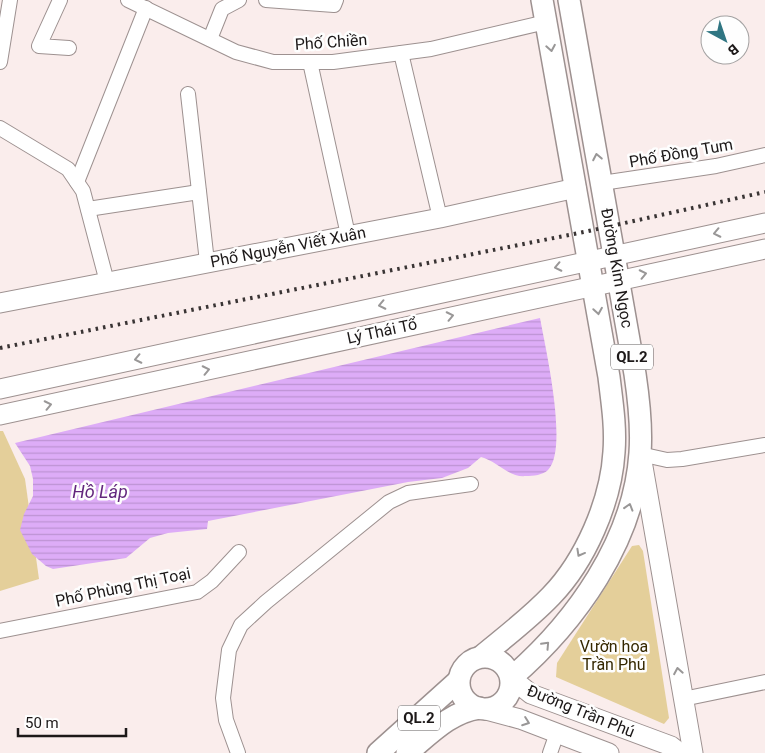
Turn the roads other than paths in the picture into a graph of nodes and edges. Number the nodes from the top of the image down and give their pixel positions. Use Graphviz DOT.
graph roads {
  1 [pos="10,0"];
  2 [pos="60,0"];
  3 [pos="128,0"];
  4 [pos="239,0"];
  5 [pos="266,0"];
  6 [pos="336,0"];
  7 [pos="542,0"];
  8 [pos="568,0"];
  9 [pos="146,8"];
  10 [pos="546,22"];
  11 [pos="210,39"];
  12 [pos="69,48"];
  13 [pos="401,53"];
  14 [pos="0,62"];
  15 [pos="310,62"];
  16 [pos="188,94"];
  17 [pos="0,128"];
  18 [pos="765,155"];
  19 [pos="77,182"];
  20 [pos="602,183"];
  21 [pos="576,188"];
  22 [pos="199,192"];
  23 [pos="88,209"];
  24 [pos="440,218"];
  25 [pos="765,223"];
  26 [pos="348,235"];
  27 [pos="765,249"];
  28 [pos="615,254"];
  29 [pos="589,260"];
  30 [pos="207,262"];
  31 [pos="619,279"];
  32 [pos="107,282"];
  33 [pos="594,284"];
  34 [pos="0,303"];
  35 [pos="0,389"];
  36 [pos="0,415"];
  37 [pos="765,445"];
  38 [pos="640,454"];
  39 [pos="471,484"];
  40 [pos="239,552"];
  41 [pos="0,631"];
  42 [pos="482,656"];
  43 [pos="511,678"];
  44 [pos="458,681"];
  45 [pos="765,682"];
  46 [pos="683,698"];
  47 [pos="479,708"];
  48 [pos="557,733"];
  49 [pos="238,753"];
  50 [pos="378,753"];
  51 [pos="407,753"];
  52 [pos="550,753"];
  53 [pos="609,753"];
  54 [pos="680,753"];
  55 [pos="693,753"];
  1 -- 14 [label="street"];
  2 -- 12 [label="street"];
  3 -- 9 [label="street, Phố Chiền"];
  4 -- 11 [label="street"];
  5 -- 6 [label="street"];
  7 -- 10 [label="main road, Đường Kim Ngọc / QL.2"];
  20 -- 8 [label="main road, Đường Kim Ngọc / QL.2, one-way"];
  9 -- 11 [label="street, Phố Chiền"];
  9 -- 19 [label="street"];
  10 -- 13 [label="street, Phố Chiền"];
  10 -- 21 [label="main road, Đường Kim Ngọc / QL.2, one-way"];
  11 -- 15 [label="street, Phố Chiền"];
  13 -- 15 [label="street, Phố Chiền"];
  13 -- 24 [label="street"];
  15 -- 26 [label="street"];
  16 -- 22 [label="street"];
  17 -- 19 [label="street"];
  18 -- 20 [label="street, Phố Đồng Tum"];
  19 -- 23 [label="street"];
  20 -- 28 [label="main road, Đường Kim Ngọc / QL.2"];
  21 -- 24 [label="main road, Phố Nguyễn Viết Xuân"];
  21 -- 29 [label="main road, Đường Kim Ngọc / QL.2"];
  22 -- 23 [label="street"];
  22 -- 30 [label="street"];
  23 -- 32 [label="street"];
  24 -- 26 [label="main road, Phố Nguyễn Viết Xuân"];
  25 -- 28 [label="main road, Lý Thái Tổ, one-way"];
  26 -- 30 [label="main road, Phố Nguyễn Viết Xuân"];
  31 -- 27 [label="main road, Lý Thái Tổ, one-way"];
  28 -- 29 [label="main road, Lý Thái Tổ"];
  28 -- 31 [label="main road, Đường Kim Ngọc / QL.2"];
  29 -- 33 [label="main road, Đường Kim Ngọc / QL.2"];
  29 -- 35 [label="main road, Lý Thái Tổ, one-way"];
  30 -- 32 [label="main road, Phố Nguyễn Viết Xuân"];
  31 -- 33 [label="main road, Lý Thái Tổ"];
  31 -- 38 [label="main road, Đường Kim Ngọc / QL.2"];
  32 -- 34 [label="main road, Phố Nguyễn Viết Xuân"];
  36 -- 33 [label="main road, Lý Thái Tổ, one-way"];
  33 -- 42 [label="main road, Đường Kim Ngọc / QL.2, one-way"];
  37 -- 38 [label="street"];
  43 -- 38 [label="main road, Đường Kim Ngọc / QL.2, one-way"];
  46 -- 38 [label="main road, one-way"];
  39 -- 49 [label="street"];
  40 -- 41 [label="street, Phố Phùng Thị Toại"];
  42 -- 43 [label="main road"];
  42 -- 44 [label="main road, QL.2"];
  43 -- 47 [label="main road, QL.2"];
  43 -- 54 [label="main road, Đường Trần Phú"];
  44 -- 47 [label="main road, QL.2"];
  44 -- 50 [label="main road, QL.2"];
  45 -- 46 [label="street"];
  46 -- 55 [label="main road"];
  47 -- 48 [label="main road, Đường Trần Phú, one-way"];
  47 -- 51 [label="main road, QL.2"];
  48 -- 52 [label="street"];
  48 -- 53 [label="main road, Đường Trần Phú"];
}
